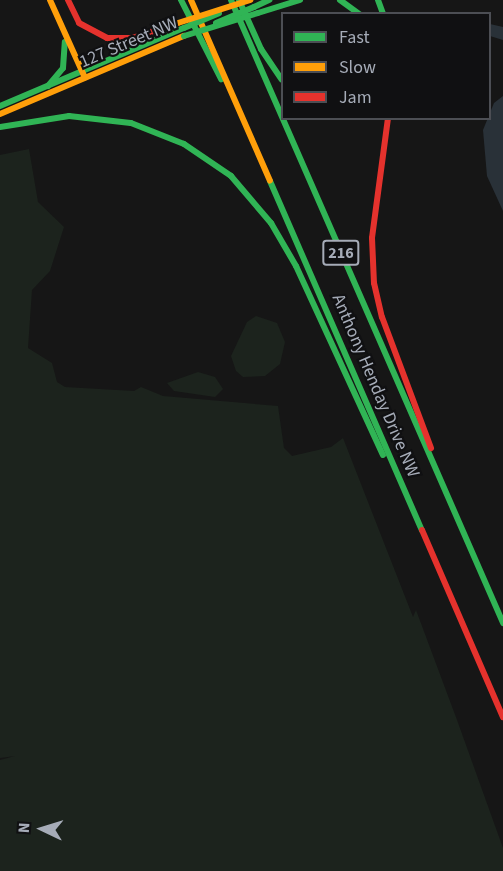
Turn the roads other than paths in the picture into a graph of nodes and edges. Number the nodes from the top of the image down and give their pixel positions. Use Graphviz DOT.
graph roads {
  1 [pos="50,0"];
  2 [pos="68,0"];
  3 [pos="181,0"];
  4 [pos="191,0"];
  5 [pos="231,0"];
  6 [pos="239,0"];
  7 [pos="269,0"];
  8 [pos="300,0"];
  9 [pos="340,0"];
  10 [pos="252,2"];
  11 [pos="356,12"];
  12 [pos="181,25"];
  13 [pos="184,36"];
  14 [pos="64,37"];
  15 [pos="83,75"];
  16 [pos="281,79"];
  17 [pos="48,86"];
  18 [pos="0,106"];
  19 [pos="0,114"];
  20 [pos="281,114"];
  21 [pos="283,120"];
  22 [pos="388,120"];
  23 [pos="0,127"];
  24 [pos="257,151"];
  25 [pos="452,506"];
  26 [pos="413,511"];
  27 [pos="503,623"];
  28 [pos="503,717"];
  1 -- 14 [label="main road"];
  2 -- 12 [label="main road"];
  3 -- 24 [label="main road"];
  4 -- 24 [label="main road, Anthony Henday Drive NW / 216"];
  5 -- 20 [label="main road, Anthony Henday Drive NW / 216"];
  6 -- 16 [label="main road"];
  7 -- 10 [label="main road, 127 Street NW"];
  8 -- 13 [label="main road, bridge"];
  9 -- 11 [label="main road"];
  10 -- 12 [label="main road, bridge"];
  10 -- 13 [label="main road, 127 Street NW, bridge"];
  12 -- 15 [label="main road, 127 Street NW"];
  13 -- 15 [label="main road, 127 Street NW"];
  14 -- 15 [label="main road"];
  14 -- 17 [label="main road"];
  15 -- 17 [label="main road, 127 Street NW"];
  15 -- 19 [label="main road, 127 Street NW"];
  17 -- 18 [label="main road, 127 Street NW"];
  21 -- 25 [label="main road, Anthony Henday Drive NW / 216"];
  22 -- 25 [label="main road"];
  23 -- 26 [label="main road"];
  24 -- 26 [label="main road, Anthony Henday Drive NW / 216"];
  25 -- 27 [label="main road, Anthony Henday Drive NW / 216"];
  26 -- 28 [label="main road, Anthony Henday Drive NW / 216"];
}
